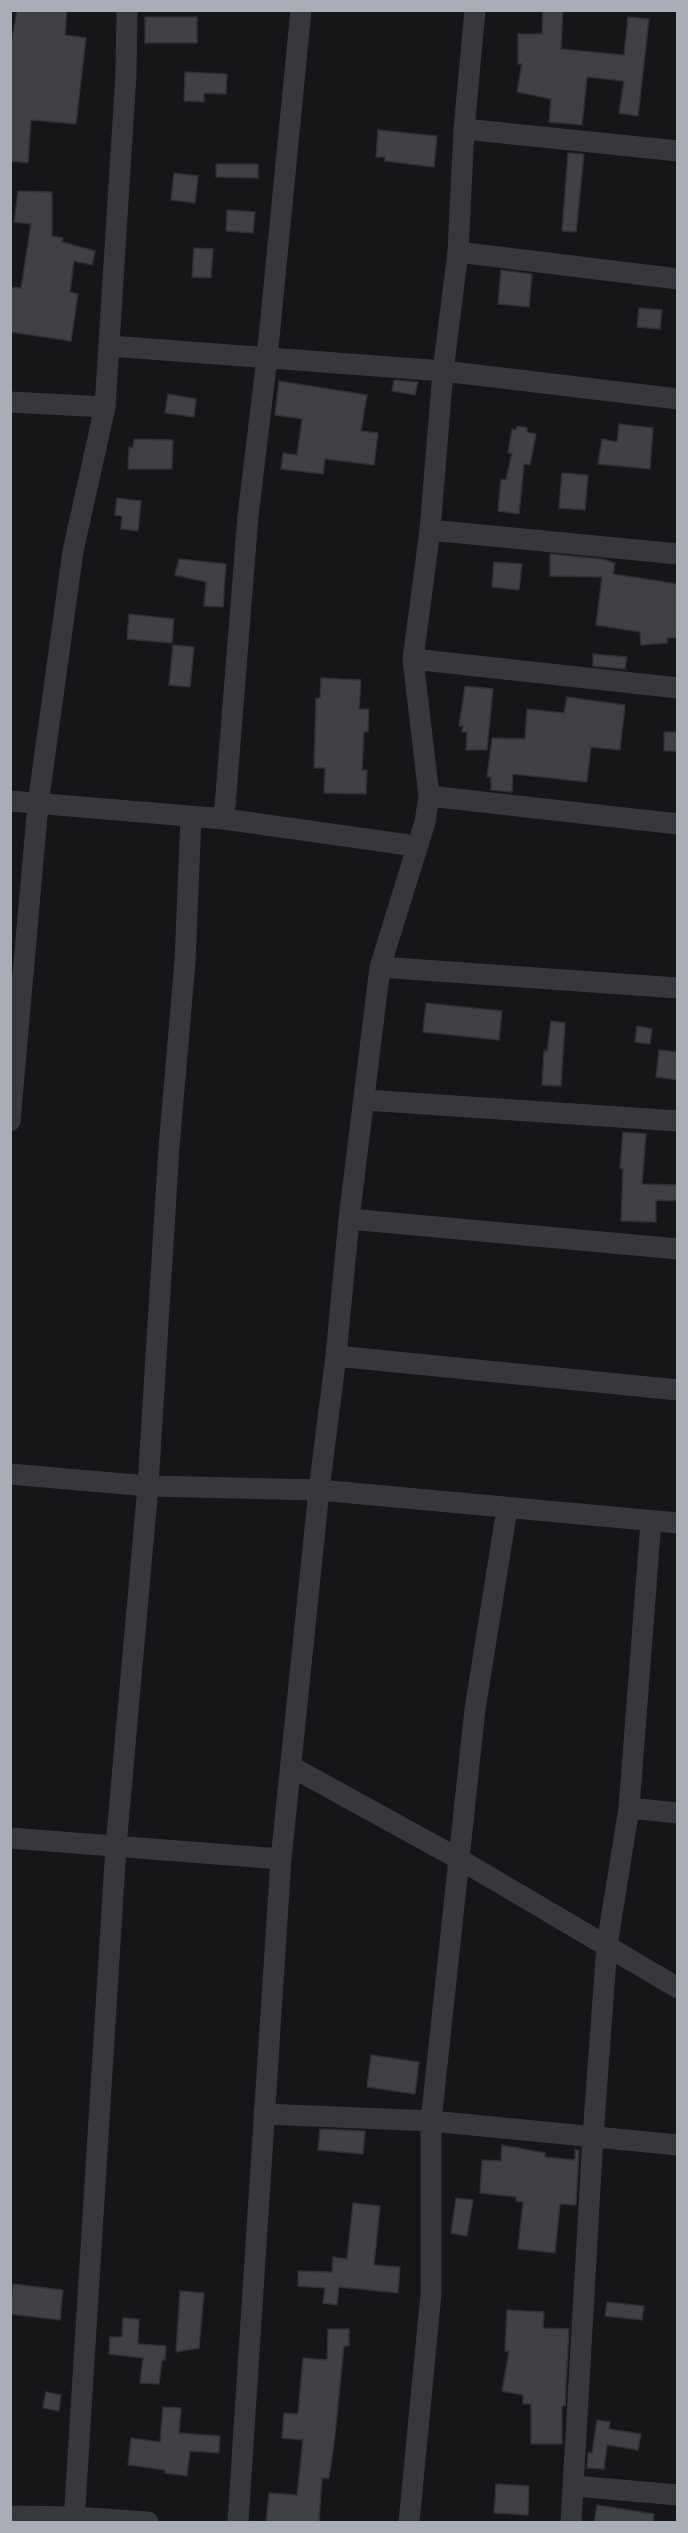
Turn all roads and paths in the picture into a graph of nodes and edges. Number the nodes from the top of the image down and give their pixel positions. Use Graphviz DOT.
graph roads {
  1 [pos="127,10"];
  2 [pos="301,10"];
  3 [pos="475,10"];
  4 [pos="464,129"];
  5 [pos="678,151"];
  6 [pos="458,252"];
  7 [pos="678,279"];
  8 [pos="110,346"];
  9 [pos="267,358"];
  10 [pos="443,371"];
  11 [pos="678,399"];
  12 [pos="10,402"];
  13 [pos="105,407"];
  14 [pos="430,530"];
  15 [pos="678,554"];
  16 [pos="413,659"];
  17 [pos="678,688"];
  18 [pos="429,796"];
  19 [pos="10,801"];
  20 [pos="38,804"];
  21 [pos="191,816"];
  22 [pos="224,819"];
  23 [pos="678,824"];
  24 [pos="416,846"];
  25 [pos="380,967"];
  26 [pos="678,988"];
  27 [pos="365,1100"];
  28 [pos="10,1121"];
  29 [pos="678,1121"];
  30 [pos="349,1219"];
  31 [pos="678,1249"];
  32 [pos="336,1356"];
  33 [pos="678,1390"];
  34 [pos="10,1474"];
  35 [pos="148,1486"];
  36 [pos="319,1490"];
  37 [pos="507,1509"];
  38 [pos="651,1521"];
  39 [pos="678,1523"];
  40 [pos="292,1767"];
  41 [pos="629,1808"];
  42 [pos="678,1813"];
  43 [pos="10,1838"];
  44 [pos="116,1846"];
  45 [pos="281,1858"];
  46 [pos="459,1859"];
  47 [pos="608,1945"];
  48 [pos="678,1988"];
  49 [pos="264,2114"];
  50 [pos="431,2121"];
  51 [pos="593,2136"];
  52 [pos="678,2145"];
  53 [pos="574,2486"];
  54 [pos="678,2495"];
  55 [pos="10,2516"];
  56 [pos="74,2520"];
  57 [pos="148,2523"];
  58 [pos="238,2523"];
  59 [pos="409,2523"];
  60 [pos="572,2523"];
  1 -- 8 [label="street"];
  2 -- 9 [label="street"];
  3 -- 4 [label="street"];
  4 -- 5 [label="street"];
  4 -- 6 [label="street"];
  6 -- 7 [label="street"];
  6 -- 10 [label="street"];
  8 -- 9 [label="street"];
  8 -- 13 [label="street"];
  9 -- 10 [label="street"];
  9 -- 22 [label="street"];
  10 -- 11 [label="street"];
  10 -- 14 [label="street"];
  12 -- 13 [label="street"];
  13 -- 20 [label="street"];
  14 -- 15 [label="street"];
  14 -- 16 [label="street"];
  16 -- 17 [label="street"];
  16 -- 18 [label="street"];
  18 -- 23 [label="street"];
  18 -- 24 [label="street"];
  19 -- 20 [label="street"];
  20 -- 21 [label="street"];
  20 -- 28 [label="street"];
  21 -- 22 [label="street"];
  21 -- 35 [label="street"];
  22 -- 24 [label="street"];
  24 -- 25 [label="street"];
  25 -- 26 [label="street"];
  25 -- 27 [label="street"];
  27 -- 29 [label="street"];
  27 -- 30 [label="street"];
  30 -- 31 [label="street"];
  30 -- 32 [label="street"];
  32 -- 33 [label="street"];
  32 -- 36 [label="street"];
  34 -- 35 [label="street"];
  35 -- 36 [label="street"];
  35 -- 44 [label="street"];
  36 -- 37 [label="street"];
  36 -- 40 [label="street"];
  37 -- 38 [label="street"];
  37 -- 46 [label="street"];
  38 -- 39 [label="street"];
  38 -- 41 [label="street"];
  40 -- 45 [label="street"];
  40 -- 46 [label="street"];
  41 -- 42 [label="street"];
  41 -- 47 [label="street"];
  43 -- 44 [label="street"];
  44 -- 45 [label="street"];
  44 -- 56 [label="street"];
  45 -- 49 [label="street"];
  46 -- 47 [label="street"];
  46 -- 50 [label="street"];
  47 -- 48 [label="street"];
  47 -- 51 [label="street"];
  49 -- 50 [label="street"];
  49 -- 58 [label="street"];
  50 -- 51 [label="street"];
  50 -- 59 [label="street"];
  51 -- 52 [label="street"];
  51 -- 53 [label="street"];
  53 -- 54 [label="street"];
  53 -- 60 [label="street"];
  55 -- 56 [label="street"];
  56 -- 57 [label="street"];
}
